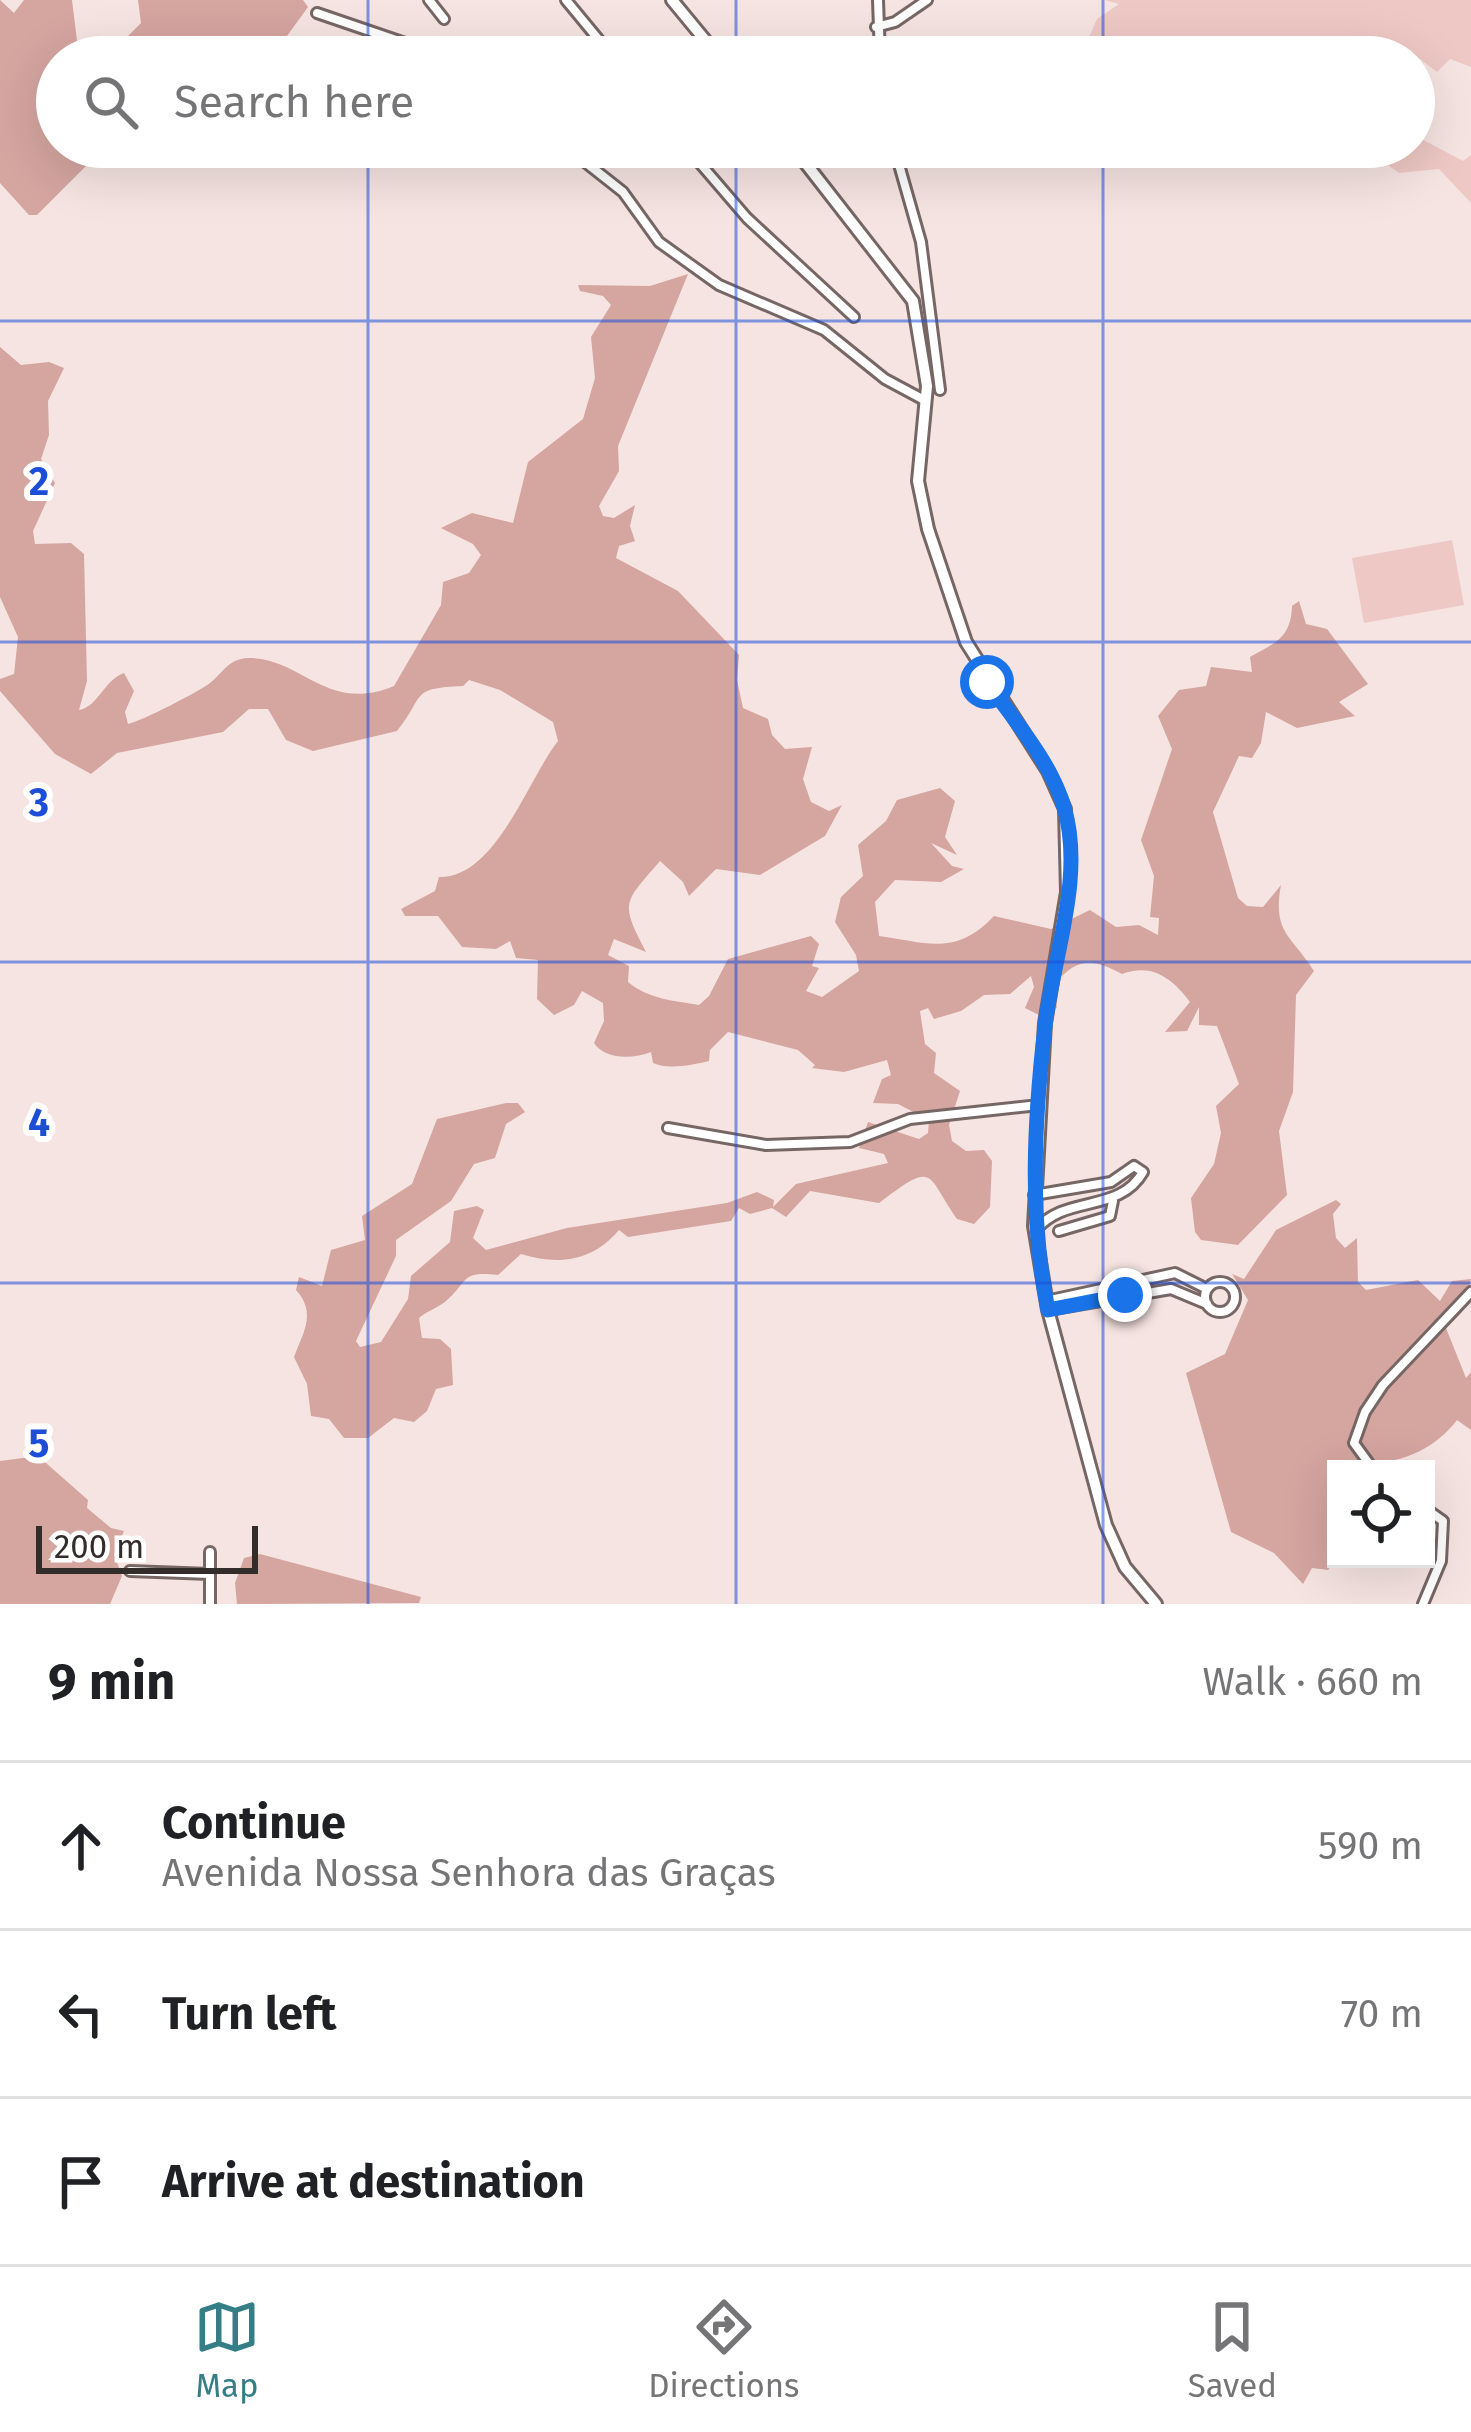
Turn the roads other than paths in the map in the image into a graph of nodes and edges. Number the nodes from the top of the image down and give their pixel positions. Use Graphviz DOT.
graph roads {
  1 [pos="429,0"];
  2 [pos="566,0"];
  3 [pos="672,0"];
  4 [pos="878,0"];
  5 [pos="927,0"];
  6 [pos="317,13"];
  7 [pos="444,19"];
  8 [pos="876,27"];
  9 [pos="384,36"];
  10 [pos="596,36"];
  11 [pos="702,36"];
  12 [pos="877,36"];
  13 [pos="593,168"];
  14 [pos="704,168"];
  15 [pos="810,168"];
  16 [pos="901,168"];
  17 [pos="854,317"];
  18 [pos="940,390"];
  19 [pos="926,401"];
  20 [pos="1039,1105"];
  21 [pos="668,1128"];
  22 [pos="1033,1195"];
  23 [pos="1113,1201"];
  24 [pos="1035,1231"];
  25 [pos="1059,1231"];
  26 [pos="1207,1289"];
  27 [pos="1471,1292"];
  28 [pos="1207,1304"];
  29 [pos="1047,1306"];
  30 [pos="1366,1460"];
  31 [pos="1435,1515"];
  32 [pos="211,1552"];
  33 [pos="1435,1567"];
  34 [pos="1435,1568"];
  35 [pos="130,1570"];
  36 [pos="211,1574"];
  37 [pos="211,1604"];
  38 [pos="1156,1604"];
  39 [pos="1423,1604"];
  1 -- 7 [label="street"];
  2 -- 10 [label="street"];
  3 -- 11 [label="main road"];
  4 -- 8 [label="street"];
  5 -- 8 [label="street"];
  6 -- 9 [label="street"];
  8 -- 12 [label="street"];
  13 -- 19 [label="street"];
  14 -- 17 [label="street"];
  15 -- 19 [label="main road"];
  16 -- 18 [label="street"];
  19 -- 20 [label="main road"];
  20 -- 21 [label="street"];
  20 -- 22 [label="main road"];
  22 -- 23 [label="street"];
  22 -- 24 [label="main road"];
  23 -- 24 [label="street"];
  23 -- 25 [label="street"];
  24 -- 29 [label="main road"];
  26 -- 28 [label="street"];
  26 -- 28 [label="street"];
  26 -- 29 [label="street"];
  27 -- 30 [label="street"];
  28 -- 29 [label="street"];
  29 -- 38 [label="main road"];
  31 -- 33 [label="street"];
  32 -- 36 [label="street"];
  34 -- 39 [label="street"];
  35 -- 36 [label="street"];
  36 -- 37 [label="street"];
}
